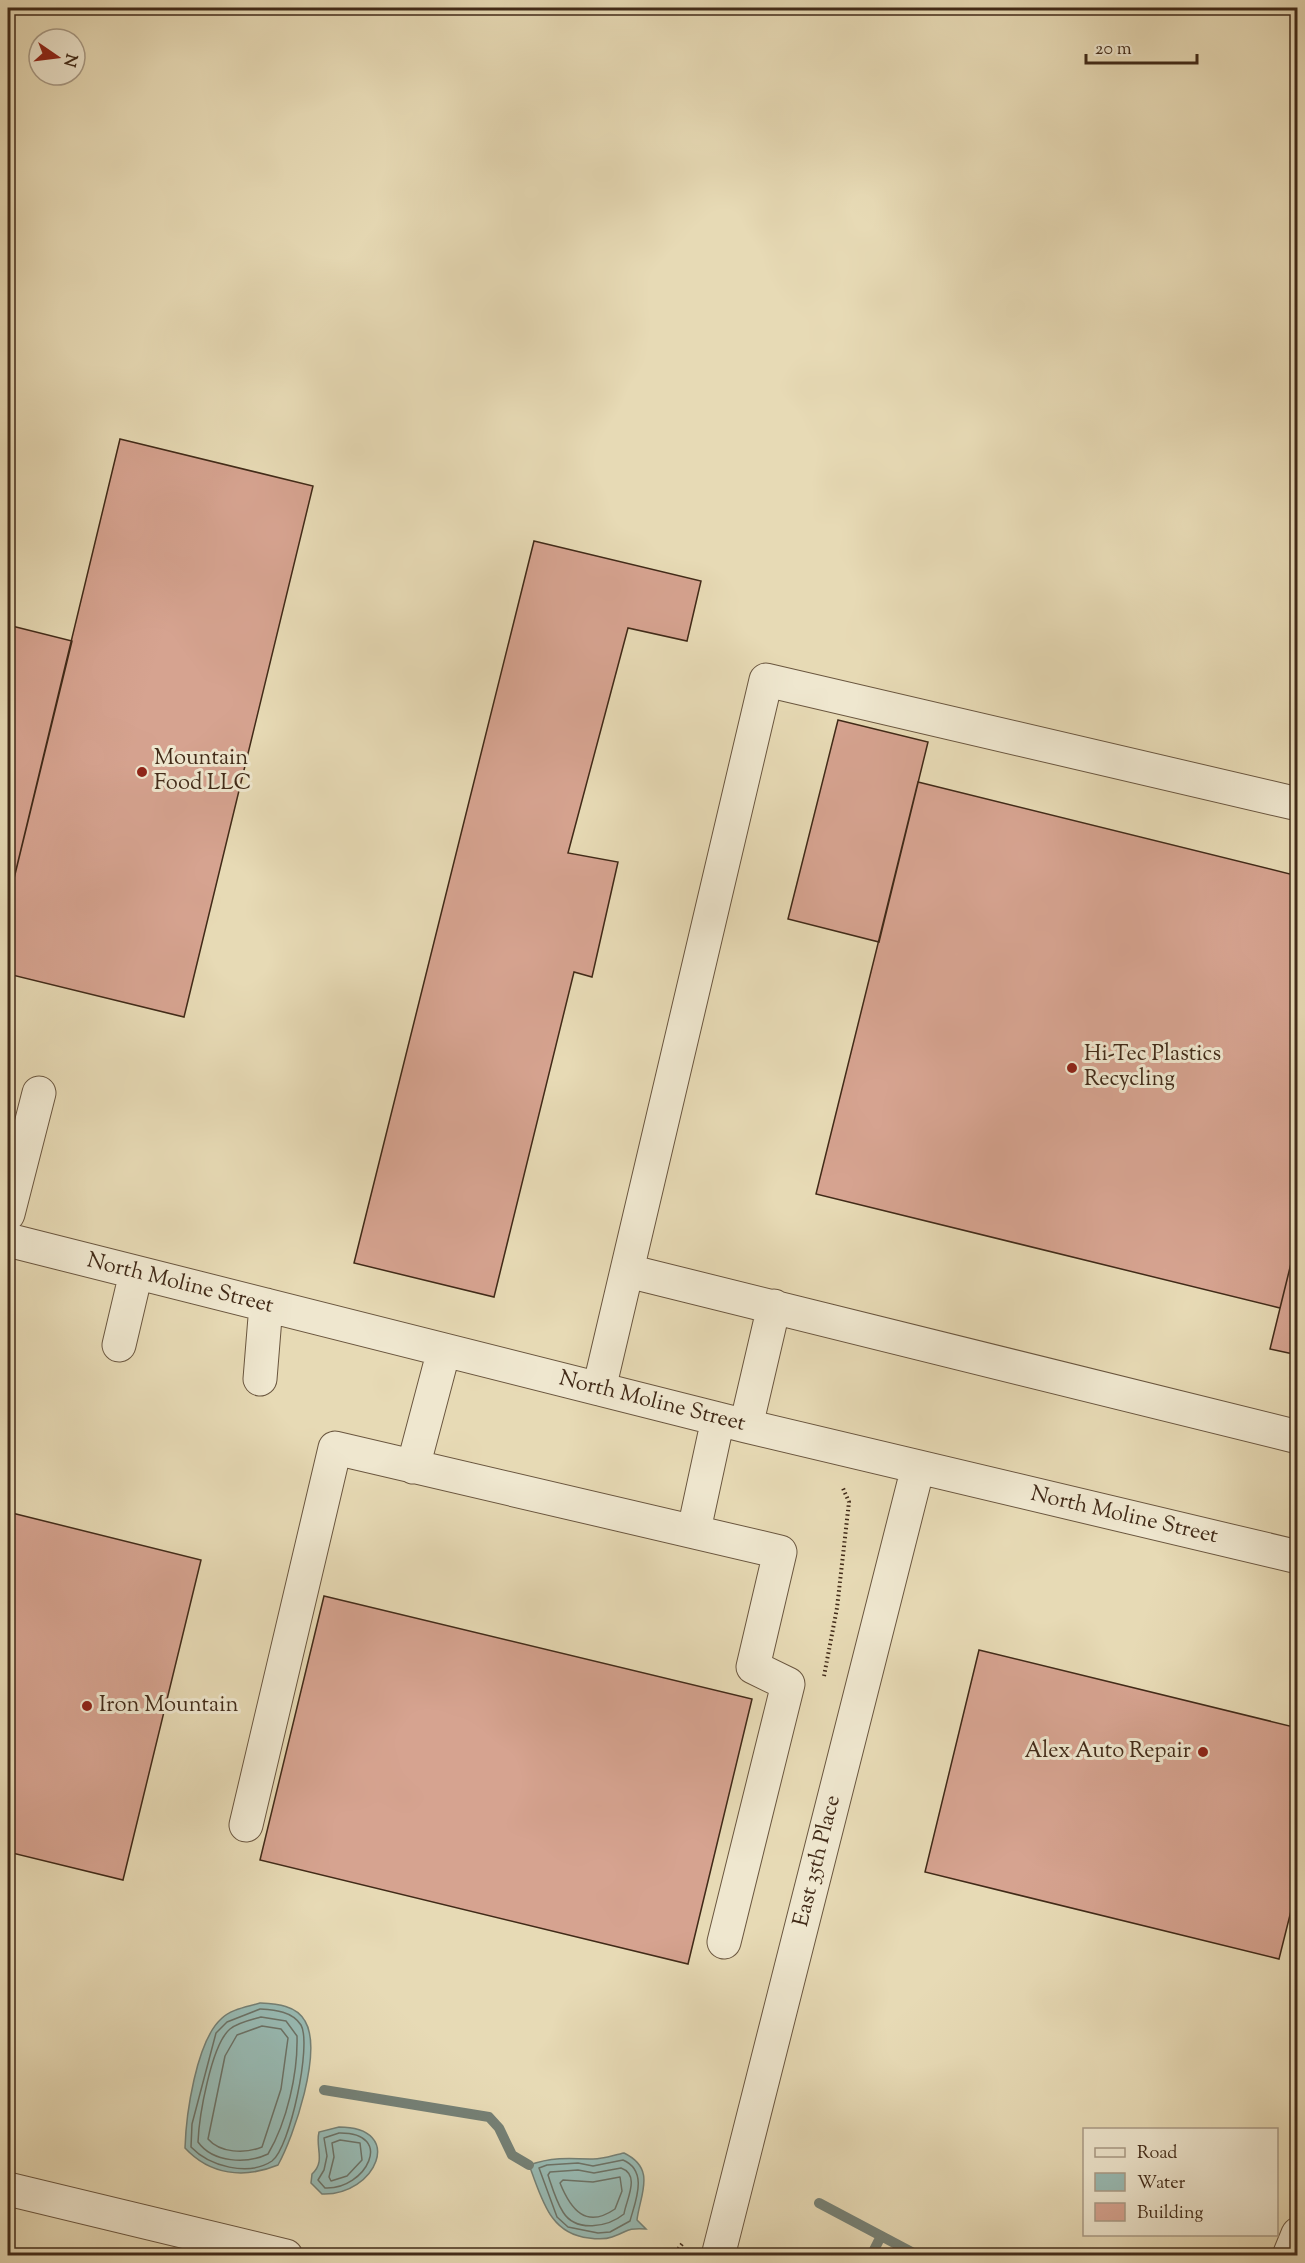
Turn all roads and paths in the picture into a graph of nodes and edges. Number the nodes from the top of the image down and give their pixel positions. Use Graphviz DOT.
graph roads {
  1 [pos="1298,804"];
  2 [pos="39,1093"];
  3 [pos="8,1214"];
  4 [pos="8,1240"];
  5 [pos="628,1271"];
  6 [pos="136,1273"];
  7 [pos="266,1305"];
  8 [pos="774,1306"];
  9 [pos="119,1345"];
  10 [pos="444,1350"];
  11 [pos="260,1379"];
  12 [pos="599,1389"];
  13 [pos="732,1422"];
  14 [pos="1298,1437"];
  15 [pos="413,1467"];
  16 [pos="918,1467"];
  17 [pos="694,1530"];
  18 [pos="1298,1557"];
  19 [pos="246,1825"];
  20 [pos="724,1942"];
  21 [pos="8,2189"];
  22 [pos="1298,2234"];
  23 [pos="203,2246"];
  24 [pos="286,2256"];
  25 [pos="718,2256"];
  26 [pos="1289,2256"];
  1 -- 5 [label="street"];
  2 -- 3 [label="street"];
  4 -- 6 [label="street, North Moline Street"];
  5 -- 8 [label="street"];
  5 -- 12 [label="street"];
  6 -- 7 [label="street, North Moline Street"];
  6 -- 9 [label="street"];
  7 -- 10 [label="street, North Moline Street"];
  7 -- 11 [label="street"];
  8 -- 13 [label="street"];
  8 -- 14 [label="street"];
  10 -- 12 [label="street, North Moline Street"];
  10 -- 15 [label="street"];
  12 -- 13 [label="street, North Moline Street"];
  13 -- 16 [label="street, North Moline Street"];
  13 -- 17 [label="street"];
  15 -- 17 [label="street"];
  15 -- 19 [label="street"];
  16 -- 18 [label="street, North Moline Street"];
  16 -- 25 [label="street, East 35th Place"];
  17 -- 20 [label="street"];
  21 -- 23 [label="street"];
  22 -- 26 [label="street"];
  23 -- 24 [label="street"];
}
